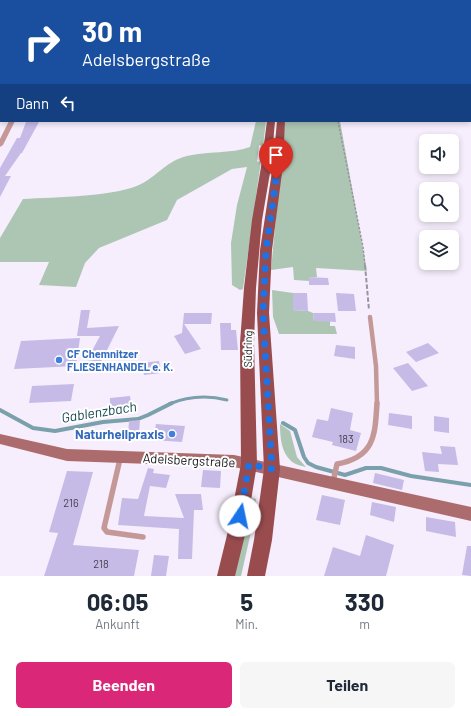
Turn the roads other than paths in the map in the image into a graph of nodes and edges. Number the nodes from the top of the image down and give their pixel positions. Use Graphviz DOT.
graph roads {
  1 [pos="12,122"];
  2 [pos="271,122"];
  3 [pos="281,122"];
  4 [pos="0,145"];
  5 [pos="272,152"];
  6 [pos="370,317"];
  7 [pos="0,439"];
  8 [pos="121,456"];
  9 [pos="249,464"];
  10 [pos="272,469"];
  11 [pos="334,476"];
  12 [pos="471,514"];
  13 [pos="143,537"];
  14 [pos="226,576"];
  15 [pos="256,576"];
  1 -- 4 [label="street"];
  2 -- 5 [label="main road, Südring"];
  3 -- 5 [label="main road, Südring"];
  5 -- 9 [label="main road, Südring"];
  5 -- 10 [label="main road, Südring"];
  6 -- 11 [label="lane"];
  7 -- 8 [label="street, Adelsbergstraße"];
  8 -- 9 [label="street, Adelsbergstraße"];
  8 -- 13 [label="lane"];
  9 -- 10 [label="street, Adelsbergstraße"];
  9 -- 14 [label="main road, Südring"];
  10 -- 11 [label="street, Adelsbergstraße"];
  10 -- 15 [label="main road, Südring"];
  11 -- 12 [label="street, Adelsbergstraße"];
}
